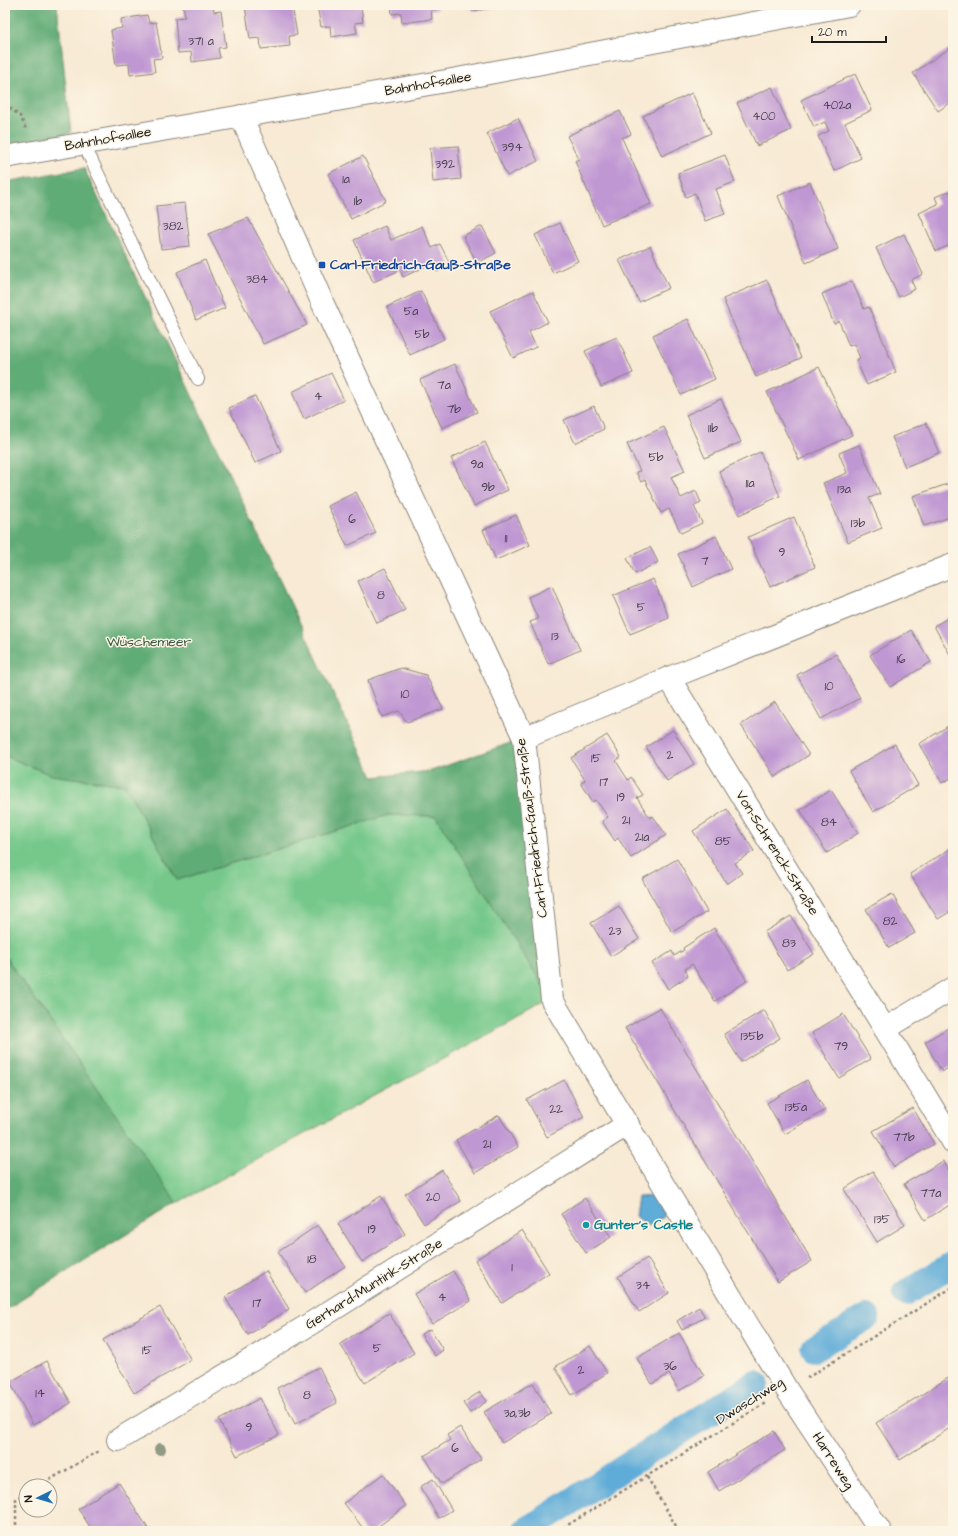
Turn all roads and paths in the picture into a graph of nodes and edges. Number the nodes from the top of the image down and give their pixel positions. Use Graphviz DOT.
graph roads {
  1 [pos="849,5"];
  2 [pos="241,116"];
  3 [pos="83,143"];
  4 [pos="5,157"];
  5 [pos="198,379"];
  6 [pos="953,565"];
  7 [pos="669,678"];
  8 [pos="524,738"];
  9 [pos="953,988"];
  10 [pos="885,1029"];
  11 [pos="628,1124"];
  12 [pos="953,1142"];
  13 [pos="953,1287"];
  14 [pos="787,1390"];
  15 [pos="118,1440"];
  16 [pos="647,1477"];
  17 [pos="53,1478"];
  18 [pos="18,1498"];
  19 [pos="16,1531"];
  20 [pos="558,1531"];
  21 [pos="679,1531"];
  22 [pos="880,1531"];
  1 -- 2 [label="street, Bahnhofsallee"];
  2 -- 3 [label="street, Bahnhofsallee"];
  2 -- 8 [label="street, Carl-Friedrich-Gauß-Straße"];
  3 -- 4 [label="street, Bahnhofsallee"];
  3 -- 5 [label="lane"];
  6 -- 7 [label="street"];
  7 -- 8 [label="street"];
  7 -- 10 [label="street, Von-Schrenck-Straße"];
  8 -- 11 [label="street, Carl-Friedrich-Gauß-Straße"];
  9 -- 10 [label="street"];
  10 -- 12 [label="street, Von-Schrenck-Straße"];
  11 -- 14 [label="street, Carl-Friedrich-Gauß-Straße"];
  11 -- 15 [label="street, Gerhard-Muntink-Straße"];
  13 -- 14 [label="path, Dwaschweg"];
  14 -- 16 [label="path, Dwaschweg"];
  14 -- 22 [label="street, Harreweg"];
  15 -- 17 [label="path"];
  16 -- 20 [label="path, Dwaschweg"];
  16 -- 21 [label="path"];
  18 -- 19 [label="path"];
}
